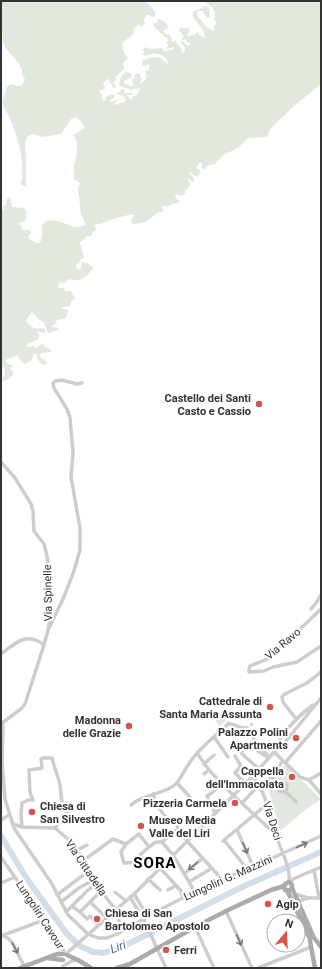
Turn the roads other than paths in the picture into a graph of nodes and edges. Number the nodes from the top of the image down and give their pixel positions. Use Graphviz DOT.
graph roads {
  1 [pos="82,383"];
  2 [pos="1,462"];
  3 [pos="321,595"];
  4 [pos="311,608"];
  5 [pos="321,610"];
  6 [pos="48,630"];
  7 [pos="44,645"];
  8 [pos="321,646"];
  9 [pos="1,654"];
  10 [pos="321,672"];
  11 [pos="321,698"];
  12 [pos="318,703"];
  13 [pos="296,719"];
  14 [pos="321,721"];
  15 [pos="2,724"];
  16 [pos="214,737"];
  17 [pos="274,752"];
  18 [pos="197,753"];
  19 [pos="214,755"];
  20 [pos="235,756"];
  21 [pos="228,757"];
  22 [pos="269,757"];
  23 [pos="284,762"];
  24 [pos="204,764"];
  25 [pos="241,766"];
  26 [pos="259,769"];
  27 [pos="209,770"];
  28 [pos="321,773"];
  29 [pos="204,774"];
  30 [pos="252,776"];
  31 [pos="271,776"];
  32 [pos="309,780"];
  33 [pos="177,783"];
  34 [pos="222,783"];
  35 [pos="245,783"];
  36 [pos="279,784"];
  37 [pos="260,787"];
  38 [pos="286,792"];
  39 [pos="153,794"];
  40 [pos="321,794"];
  41 [pos="233,795"];
  42 [pos="187,802"];
  43 [pos="296,802"];
  44 [pos="242,803"];
  45 [pos="267,804"];
  46 [pos="131,805"];
  47 [pos="9,813"];
  48 [pos="215,813"];
  49 [pos="255,815"];
  50 [pos="1,819"];
  51 [pos="13,824"];
  52 [pos="22,827"];
  53 [pos="55,828"];
  54 [pos="179,828"];
  55 [pos="237,830"];
  56 [pos="275,834"];
  57 [pos="321,836"];
  58 [pos="188,841"];
  59 [pos="162,842"];
  60 [pos="126,844"];
  61 [pos="88,845"];
  62 [pos="149,847"];
  63 [pos="77,850"];
  64 [pos="173,855"];
  65 [pos="283,855"];
  66 [pos="1,857"];
  67 [pos="203,858"];
  68 [pos="84,860"];
  69 [pos="253,866"];
  70 [pos="321,867"];
  71 [pos="160,868"];
  72 [pos="212,868"];
  73 [pos="247,869"];
  74 [pos="90,870"];
  75 [pos="314,870"];
  76 [pos="184,874"];
  77 [pos="16,877"];
  78 [pos="148,879"];
  79 [pos="220,880"];
  80 [pos="96,881"];
  81 [pos="1,882"];
  82 [pos="189,882"];
  83 [pos="290,882"];
  84 [pos="176,886"];
  85 [pos="285,888"];
  86 [pos="292,888"];
  87 [pos="160,890"];
  88 [pos="168,890"];
  89 [pos="101,891"];
  90 [pos="115,892"];
  91 [pos="194,892"];
  92 [pos="134,894"];
  93 [pos="295,894"];
  94 [pos="57,895"];
  95 [pos="130,897"];
  96 [pos="184,898"];
  97 [pos="290,898"];
  98 [pos="309,898"];
  99 [pos="320,898"];
  100 [pos="298,900"];
  101 [pos="126,901"];
  102 [pos="61,902"];
  103 [pos="90,902"];
  104 [pos="72,906"];
  105 [pos="116,910"];
  106 [pos="226,911"];
  107 [pos="66,912"];
  108 [pos="80,912"];
  109 [pos="148,917"];
  110 [pos="107,918"];
  111 [pos="44,920"];
  112 [pos="145,922"];
  113 [pos="98,925"];
  114 [pos="195,927"];
  115 [pos="122,931"];
  116 [pos="2,935"];
  117 [pos="87,935"];
  118 [pos="315,942"];
  119 [pos="157,948"];
  120 [pos="312,949"];
  121 [pos="65,955"];
  122 [pos="78,960"];
  123 [pos="131,966"];
  124 [pos="63,967"];
  125 [pos="23,968"];
  126 [pos="91,968"];
  127 [pos="117,968"];
  128 [pos="166,968"];
  129 [pos="214,968"];
  130 [pos="252,968"];
  131 [pos="258,968"];
  132 [pos="315,968"];
  1 -- 6 [label="street"];
  2 -- 6 [label="street, Via Spinelle"];
  3 -- 4 [label="street"];
  5 -- 8 [label="street, Via Ravo"];
  6 -- 7 [label="street, Via Spinelle"];
  7 -- 9 [label="street"];
  7 -- 15 [label="street, Via Spinelle"];
  10 -- 13 [label="street"];
  11 -- 12 [label="street"];
  12 -- 13 [label="street"];
  12 -- 17 [label="street"];
  13 -- 17 [label="street"];
  14 -- 23 [label="street"];
  15 -- 47 [label="street"];
  16 -- 18 [label="street"];
  16 -- 21 [label="street"];
  16 -- 22 [label="street"];
  17 -- 22 [label="street"];
  17 -- 23 [label="street"];
  18 -- 24 [label="street"];
  18 -- 33 [label="street"];
  19 -- 24 [label="street"];
  20 -- 25 [label="street"];
  22 -- 26 [label="street"];
  22 -- 26 [label="street"];
  23 -- 31 [label="street"];
  23 -- 32 [label="street"];
  24 -- 27 [label="street"];
  25 -- 30 [label="street, Via Deci"];
  25 -- 35 [label="street"];
  26 -- 30 [label="street"];
  27 -- 29 [label="street"];
  27 -- 34 [label="street"];
  28 -- 32 [label="street"];
  30 -- 35 [label="street"];
  30 -- 37 [label="street, Via Deci"];
  31 -- 36 [label="street"];
  31 -- 37 [label="street"];
  32 -- 40 [label="street"];
  33 -- 39 [label="street"];
  33 -- 42 [label="street"];
  34 -- 41 [label="street"];
  34 -- 48 [label="street"];
  35 -- 41 [label="street"];
  36 -- 38 [label="street"];
  36 -- 38 [label="street"];
  37 -- 44 [label="street"];
  37 -- 45 [label="street, Via Deci"];
  38 -- 43 [label="street"];
  39 -- 46 [label="street"];
  39 -- 54 [label="street"];
  41 -- 44 [label="street"];
  41 -- 48 [label="street"];
  44 -- 49 [label="street"];
  45 -- 49 [label="street"];
  45 -- 56 [label="street, Via Deci"];
  47 -- 50 [label="street"];
  47 -- 51 [label="street"];
  48 -- 58 [label="street"];
  49 -- 55 [label="street"];
  49 -- 56 [label="street"];
  51 -- 52 [label="street"];
  51 -- 94 [label="street"];
  52 -- 53 [label="street"];
  52 -- 53 [label="street"];
  53 -- 63 [label="street, Via Cittadella"];
  54 -- 58 [label="street"];
  54 -- 59 [label="street"];
  55 -- 69 [label="street, one-way"];
  55 -- 73 [label="street"];
  56 -- 65 [label="street, Via Deci"];
  65 -- 57 [label="street, Lungoliri G. Mazzini, one-way"];
  58 -- 64 [label="street"];
  58 -- 67 [label="street"];
  59 -- 62 [label="street"];
  59 -- 64 [label="street"];
  60 -- 62 [label="street"];
  60 -- 62 [label="street"];
  60 -- 68 [label="street"];
  61 -- 63 [label="street"];
  63 -- 68 [label="street, Via Cittadella"];
  64 -- 71 [label="street"];
  64 -- 76 [label="street"];
  65 -- 69 [label="street, Lungoliri G. Mazzini"];
  65 -- 83 [label="street, Via Deci"];
  66 -- 77 [label="street, Lungoliri Cavour"];
  67 -- 72 [label="street"];
  67 -- 76 [label="street, one-way"];
  68 -- 74 [label="street, Via Cittadella"];
  69 -- 73 [label="street, Lungoliri G. Mazzini"];
  70 -- 75 [label="street"];
  71 -- 78 [label="street"];
  71 -- 84 [label="street"];
  72 -- 79 [label="street"];
  72 -- 82 [label="street"];
  73 -- 79 [label="street, Lungoliri G. Mazzini"];
  74 -- 80 [label="street, Via Cittadella"];
  74 -- 94 [label="street"];
  75 -- 83 [label="street"];
  75 -- 99 [label="street"];
  76 -- 82 [label="street"];
  77 -- 81 [label="street"];
  77 -- 111 [label="street, Lungoliri Cavour"];
  78 -- 87 [label="street"];
  78 -- 92 [label="street"];
  79 -- 91 [label="street, Lungoliri G. Mazzini"];
  80 -- 89 [label="street, Via Cittadella"];
  80 -- 102 [label="street"];
  80 -- 104 [label="street"];
  82 -- 91 [label="street"];
  83 -- 85 [label="main road"];
  83 -- 86 [label="main road"];
  84 -- 88 [label="street"];
  84 -- 96 [label="street"];
  85 -- 86 [label="main road"];
  85 -- 97 [label="main road"];
  85 -- 106 [label="main road"];
  86 -- 93 [label="main road"];
  89 -- 103 [label="street"];
  89 -- 105 [label="street, Via Cittadella"];
  90 -- 101 [label="street"];
  91 -- 96 [label="street, Lungoliri G. Mazzini"];
  92 -- 95 [label="street"];
  92 -- 109 [label="street"];
  93 -- 98 [label="street"];
  93 -- 100 [label="main road"];
  94 -- 102 [label="street"];
  95 -- 101 [label="street"];
  95 -- 112 [label="street"];
  96 -- 109 [label="street, Lungoliri G. Mazzini"];
  97 -- 100 [label="main road"];
  97 -- 118 [label="main road"];
  98 -- 99 [label="street"];
  98 -- 100 [label="street"];
  100 -- 118 [label="main road"];
  101 -- 105 [label="street"];
  102 -- 107 [label="street"];
  103 -- 108 [label="street"];
  103 -- 110 [label="street"];
  104 -- 107 [label="street"];
  104 -- 108 [label="street"];
  105 -- 110 [label="street"];
  105 -- 115 [label="street"];
  106 -- 114 [label="main road"];
  106 -- 130 [label="street, one-way"];
  107 -- 117 [label="street"];
  108 -- 113 [label="street"];
  109 -- 112 [label="street, Lungoliri G. Mazzini"];
  110 -- 113 [label="street"];
  111 -- 116 [label="street"];
  111 -- 121 [label="street, Lungoliri Cavour"];
  112 -- 115 [label="street, Lungoliri G. Mazzini"];
  112 -- 119 [label="street"];
  113 -- 117 [label="street"];
  114 -- 119 [label="main road"];
  114 -- 129 [label="street"];
  115 -- 117 [label="street, Lungoliri G. Mazzini"];
  116 -- 125 [label="street, one-way"];
  117 -- 121 [label="street"];
  118 -- 120 [label="main road"];
  119 -- 123 [label="main road"];
  119 -- 128 [label="street"];
  120 -- 131 [label="street"];
  120 -- 132 [label="main road"];
  121 -- 122 [label="main road"];
  121 -- 124 [label="street"];
  121 -- 125 [label="main road"];
  122 -- 124 [label="street"];
  122 -- 126 [label="main road"];
  123 -- 127 [label="main road"];
}
